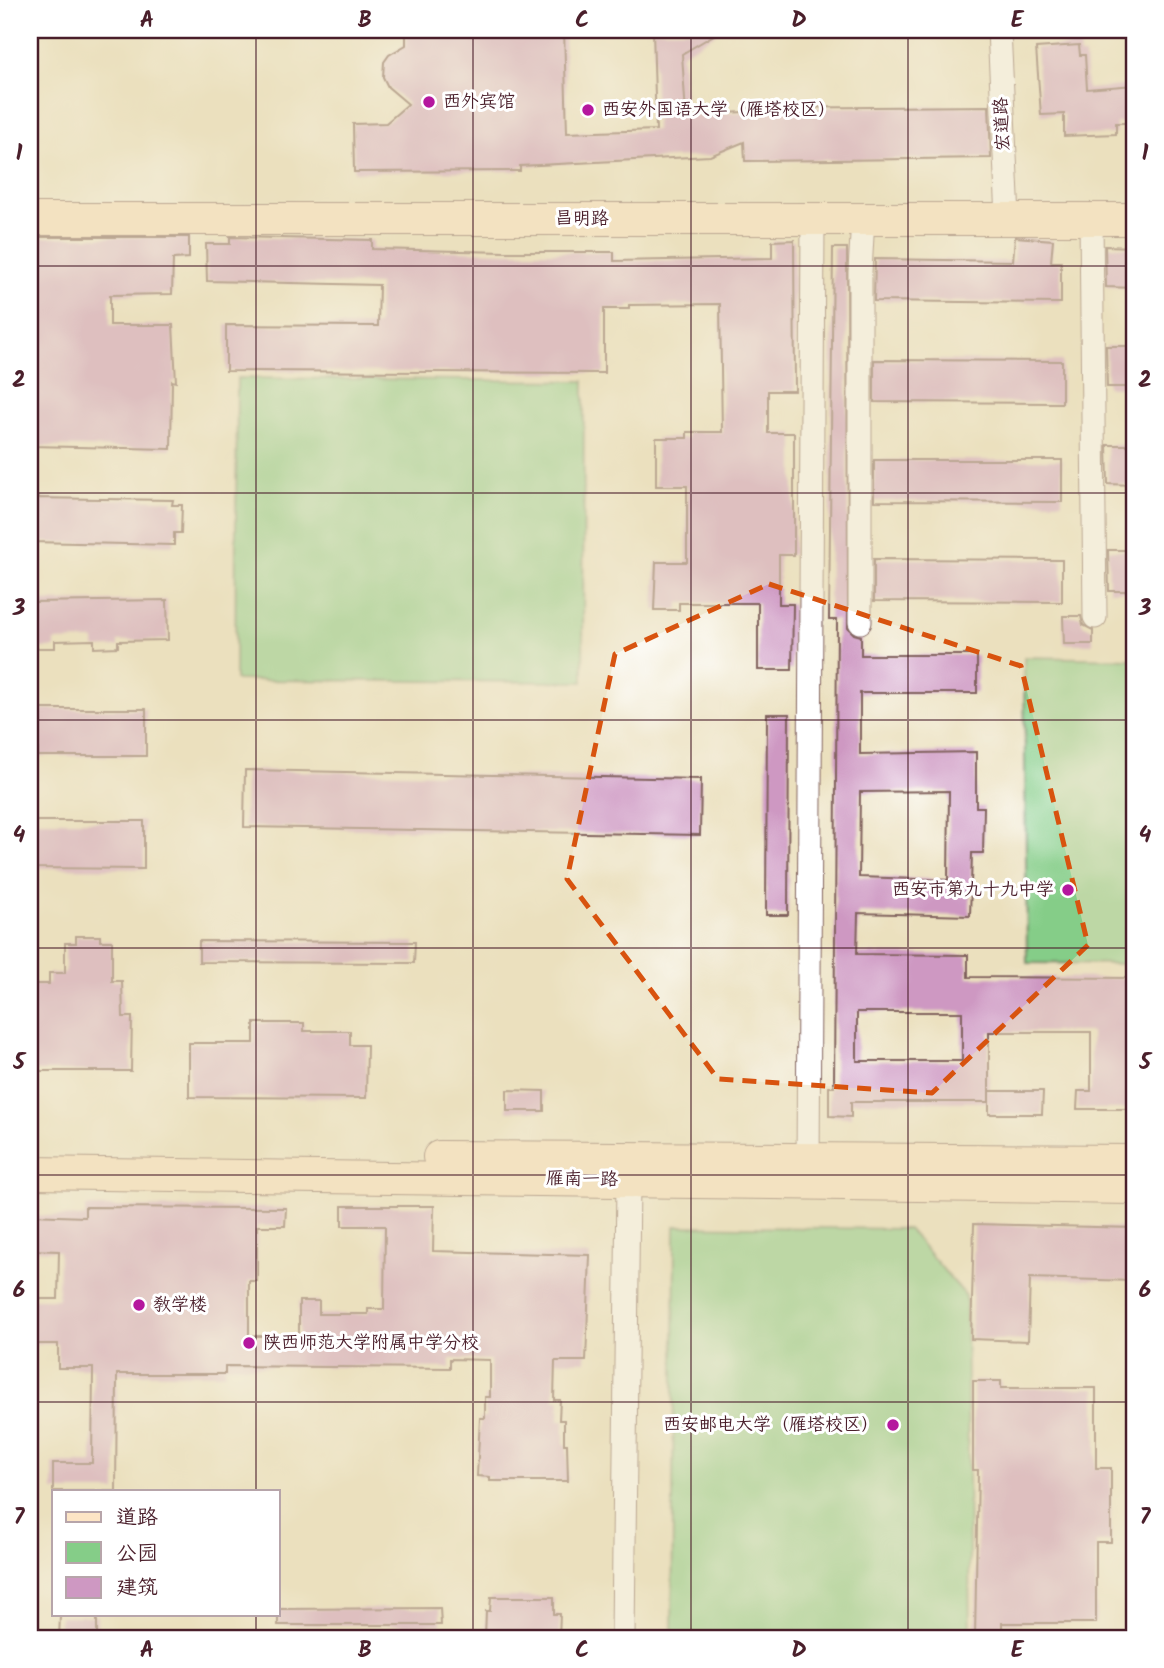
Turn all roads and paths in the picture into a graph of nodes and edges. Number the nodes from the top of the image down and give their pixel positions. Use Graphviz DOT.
graph roads {
  1 [pos="999,30"];
  2 [pos="863,218"];
  3 [pos="1007,218"];
  4 [pos="1091,218"];
  5 [pos="30,219"];
  6 [pos="813,219"];
  7 [pos="1134,219"];
  8 [pos="1095,617"];
  9 [pos="860,622"];
  10 [pos="30,1152"];
  11 [pos="1134,1161"];
  12 [pos="808,1171"];
  13 [pos="30,1173"];
  14 [pos="628,1181"];
  15 [pos="1134,1188"];
  16 [pos="623,1638"];
  1 -- 3 [label="street, 宏道路"];
  2 -- 3 [label="main road, 昌明路"];
  2 -- 6 [label="main road, 昌明路"];
  2 -- 9 [label="street"];
  3 -- 4 [label="main road, 昌明路"];
  4 -- 7 [label="main road, 昌明路"];
  4 -- 8 [label="street"];
  5 -- 6 [label="main road, 昌明路"];
  6 -- 12 [label="street"];
  10 -- 12 [label="main road, 雁南一路"];
  11 -- 12 [label="main road, 雁南一路"];
  12 -- 14 [label="main road, 雁南一路"];
  12 -- 15 [label="main road, 雁南一路"];
  13 -- 14 [label="main road, 雁南一路"];
  14 -- 16 [label="street"];
}
